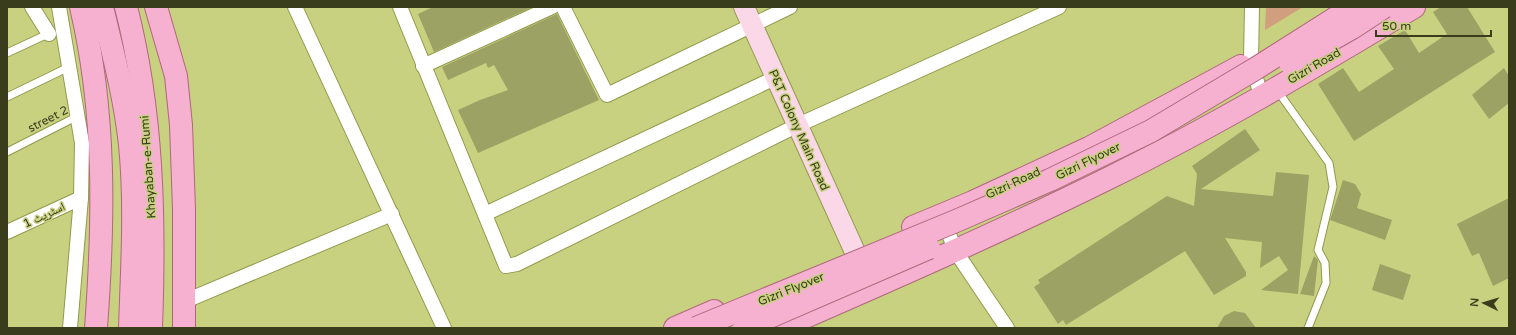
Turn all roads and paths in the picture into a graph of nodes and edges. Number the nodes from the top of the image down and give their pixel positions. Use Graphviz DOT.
graph roads {
  1 [pos="32,7"];
  2 [pos="59,7"];
  3 [pos="81,7"];
  4 [pos="102,7"];
  5 [pos="126,7"];
  6 [pos="156,7"];
  7 [pos="295,7"];
  8 [pos="400,7"];
  9 [pos="552,7"];
  10 [pos="563,7"];
  11 [pos="790,7"];
  12 [pos="1058,7"];
  13 [pos="1252,7"];
  14 [pos="1334,7"];
  15 [pos="1353,7"];
  16 [pos="1384,7"];
  17 [pos="1414,7"];
  18 [pos="748,16"];
  19 [pos="63,27"];
  20 [pos="49,34"];
  21 [pos="7,53"];
  22 [pos="1251,60"];
  23 [pos="423,66"];
  24 [pos="69,67"];
  25 [pos="775,78"];
  26 [pos="1269,92"];
  27 [pos="7,97"];
  28 [pos="78,116"];
  29 [pos="796,126"];
  30 [pos="7,152"];
  31 [pos="81,198"];
  32 [pos="392,214"];
  33 [pos="485,214"];
  34 [pos="941,215"];
  35 [pos="7,232"];
  36 [pos="855,252"];
  37 [pos="956,252"];
  38 [pos="184,302"];
  39 [pos="70,328"];
  40 [pos="96,328"];
  41 [pos="130,328"];
  42 [pos="151,328"];
  43 [pos="184,328"];
  44 [pos="444,328"];
  45 [pos="675,328"];
  46 [pos="696,328"];
  47 [pos="744,328"];
  48 [pos="780,328"];
  49 [pos="1007,328"];
  50 [pos="1308,328"];
  1 -- 20 [label="street"];
  2 -- 19 [label="street"];
  3 -- 40 [label="main road"];
  4 -- 41 [label="main road"];
  5 -- 42 [label="main road, Khayaban-e-Rumi"];
  6 -- 38 [label="main road"];
  7 -- 32 [label="street"];
  8 -- 23 [label="street"];
  9 -- 23 [label="street"];
  10 -- 18 [label="street"];
  11 -- 18 [label="street"];
  12 -- 29 [label="street"];
  13 -- 22 [label="street"];
  14 -- 22 [label="main road, Gizri Road"];
  15 -- 46 [label="main road, Gizri Flyover, bridge"];
  16 -- 47 [label="main road, Gizri Flyover, bridge"];
  17 -- 26 [label="main road, Gizri Road"];
  18 -- 25 [label="street, P&T Colony Main Road"];
  19 -- 20 [label="lane"];
  19 -- 24 [label="street"];
  20 -- 21 [label="lane"];
  22 -- 26 [label="street"];
  22 -- 34 [label="main road, Gizri Road"];
  23 -- 33 [label="street"];
  24 -- 27 [label="lane"];
  24 -- 28 [label="street"];
  25 -- 29 [label="street, P&T Colony Main Road"];
  25 -- 33 [label="street"];
  26 -- 37 [label="main road, Gizri Road"];
  26 -- 50 [label="lane"];
  28 -- 30 [label="lane, street 2"];
  28 -- 31 [label="street"];
  29 -- 33 [label="street"];
  29 -- 36 [label="street, P&T Colony Main Road"];
  31 -- 35 [label="street, اسٹریٹ 1"];
  31 -- 39 [label="street"];
  32 -- 38 [label="street"];
  32 -- 44 [label="street"];
  34 -- 36 [label="main road, Gizri Road"];
  34 -- 37 [label="street"];
  36 -- 45 [label="main road, Gizri Road"];
  37 -- 48 [label="main road, Gizri Road"];
  37 -- 49 [label="street"];
  38 -- 43 [label="main road"];
}
